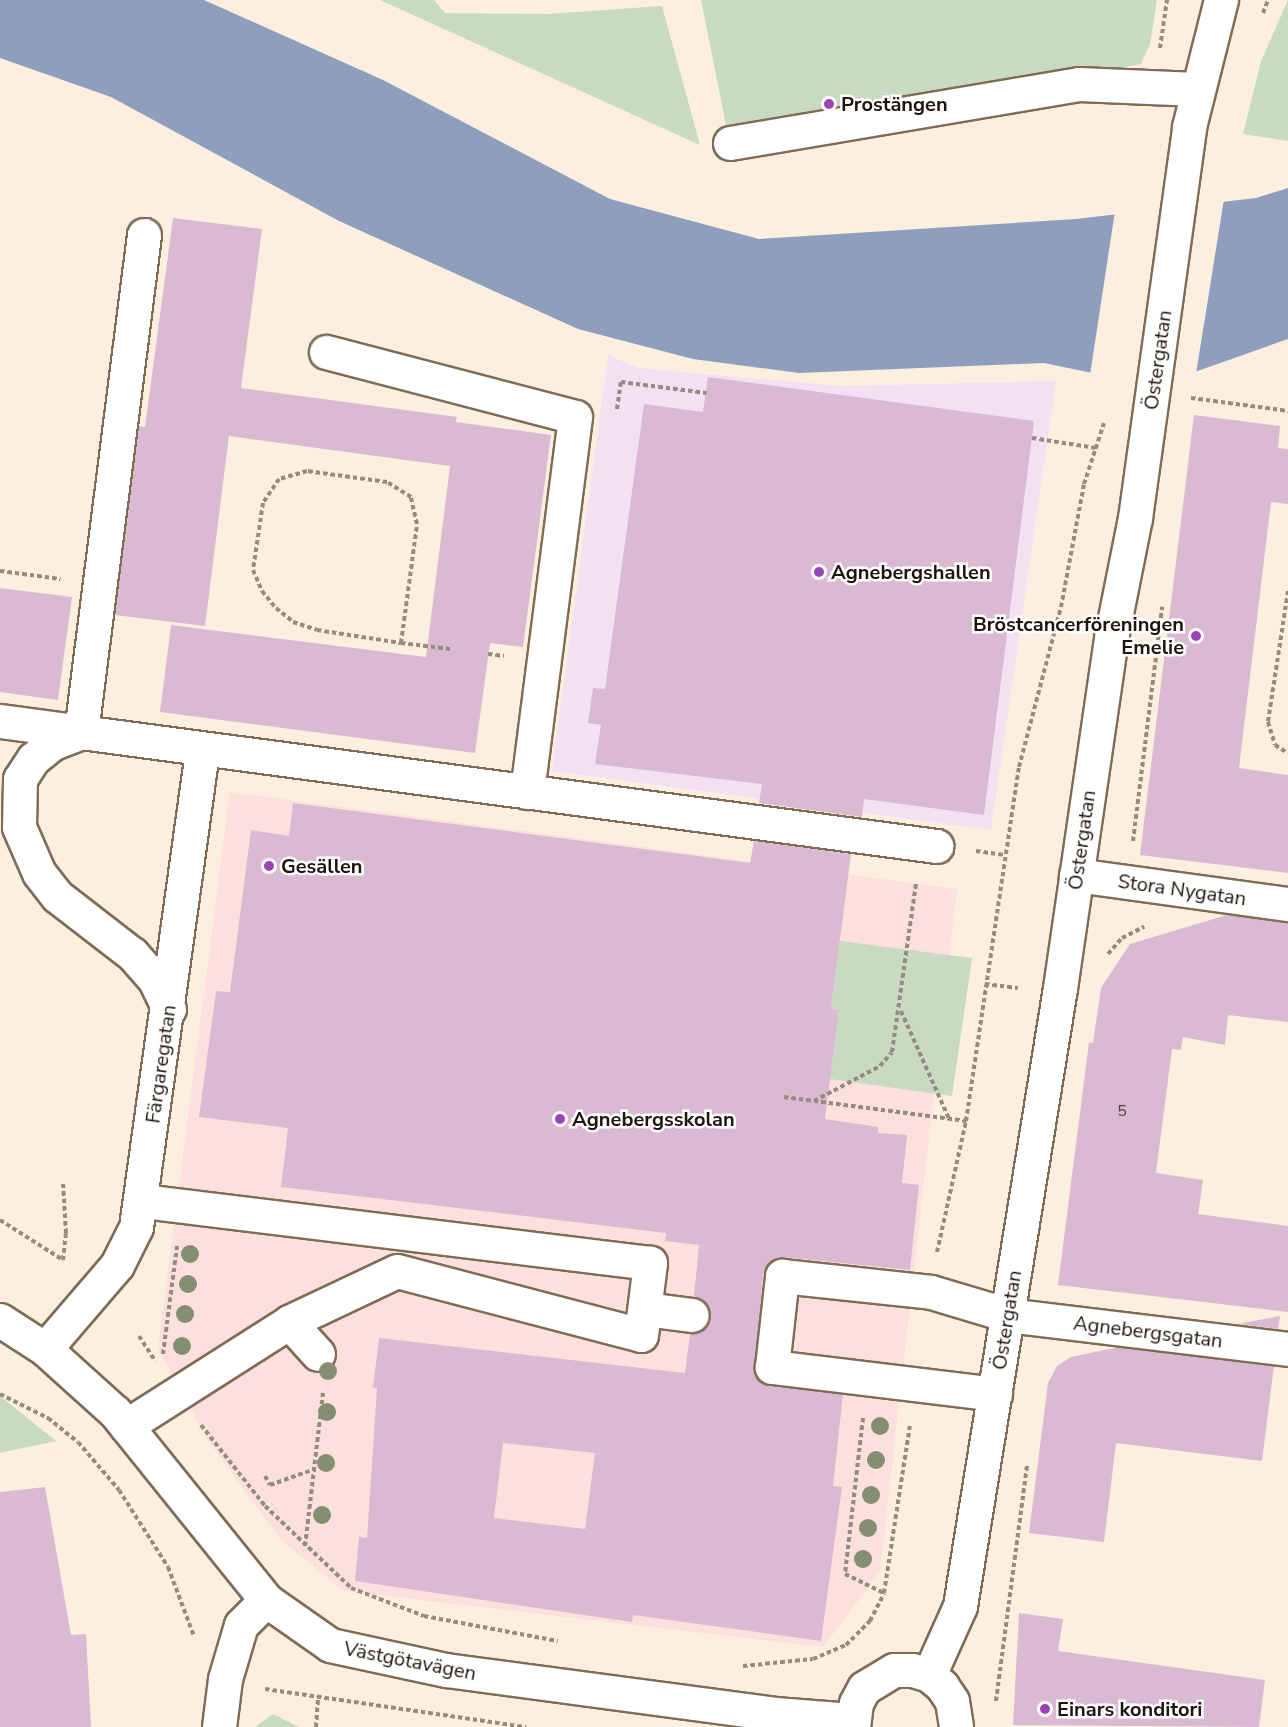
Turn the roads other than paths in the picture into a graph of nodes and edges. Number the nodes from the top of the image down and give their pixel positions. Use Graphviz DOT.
graph roads {
  1 [pos="1221,0"];
  2 [pos="1196,88"];
  3 [pos="730,143"];
  4 [pos="144,235"];
  5 [pos="326,352"];
  6 [pos="0,721"];
  7 [pos="81,732"];
  8 [pos="202,749"];
  9 [pos="527,792"];
  10 [pos="929,845"];
  11 [pos="1076,875"];
  12 [pos="1288,904"];
  13 [pos="169,1009"];
  14 [pos="142,1201"];
  15 [pos="404,1234"];
  16 [pos="397,1271"];
  17 [pos="645,1309"];
  18 [pos="692,1315"];
  19 [pos="1008,1315"];
  20 [pos="0,1320"];
  21 [pos="289,1322"];
  22 [pos="45,1349"];
  23 [pos="1288,1349"];
  24 [pos="318,1354"];
  25 [pos="995,1394"];
  26 [pos="126,1426"];
  27 [pos="266,1600"];
  28 [pos="928,1675"];
  29 [pos="853,1724"];
  30 [pos="219,1727"];
  31 [pos="956,1727"];
  1 -- 2 [label="street, Östergatan"];
  2 -- 3 [label="street"];
  2 -- 11 [label="street, Östergatan"];
  4 -- 7 [label="street"];
  5 -- 9 [label="street"];
  6 -- 7 [label="street"];
  7 -- 8 [label="street"];
  7 -- 13 [label="street"];
  8 -- 9 [label="street"];
  8 -- 13 [label="street, Färgaregatan"];
  9 -- 10 [label="street"];
  11 -- 12 [label="street, Stora Nygatan"];
  11 -- 19 [label="street, Östergatan"];
  13 -- 14 [label="street, Färgaregatan"];
  14 -- 15 [label="street"];
  14 -- 22 [label="street, Färgaregatan"];
  15 -- 16 [label="street"];
  15 -- 17 [label="street"];
  16 -- 17 [label="street"];
  16 -- 21 [label="street"];
  17 -- 18 [label="street"];
  19 -- 23 [label="street, Agnebergsgatan"];
  19 -- 25 [label="street, Östergatan"];
  19 -- 25 [label="street, Agnebergsgatan"];
  20 -- 22 [label="street, Västgötavägen"];
  21 -- 24 [label="street"];
  21 -- 26 [label="street"];
  22 -- 26 [label="street, Västgötavägen"];
  25 -- 28 [label="street, Östergatan"];
  26 -- 27 [label="street, Västgötavägen"];
  27 -- 29 [label="street, Västgötavägen"];
  27 -- 30 [label="street"];
  28 -- 29 [label="street"];
  28 -- 31 [label="street"];
}
